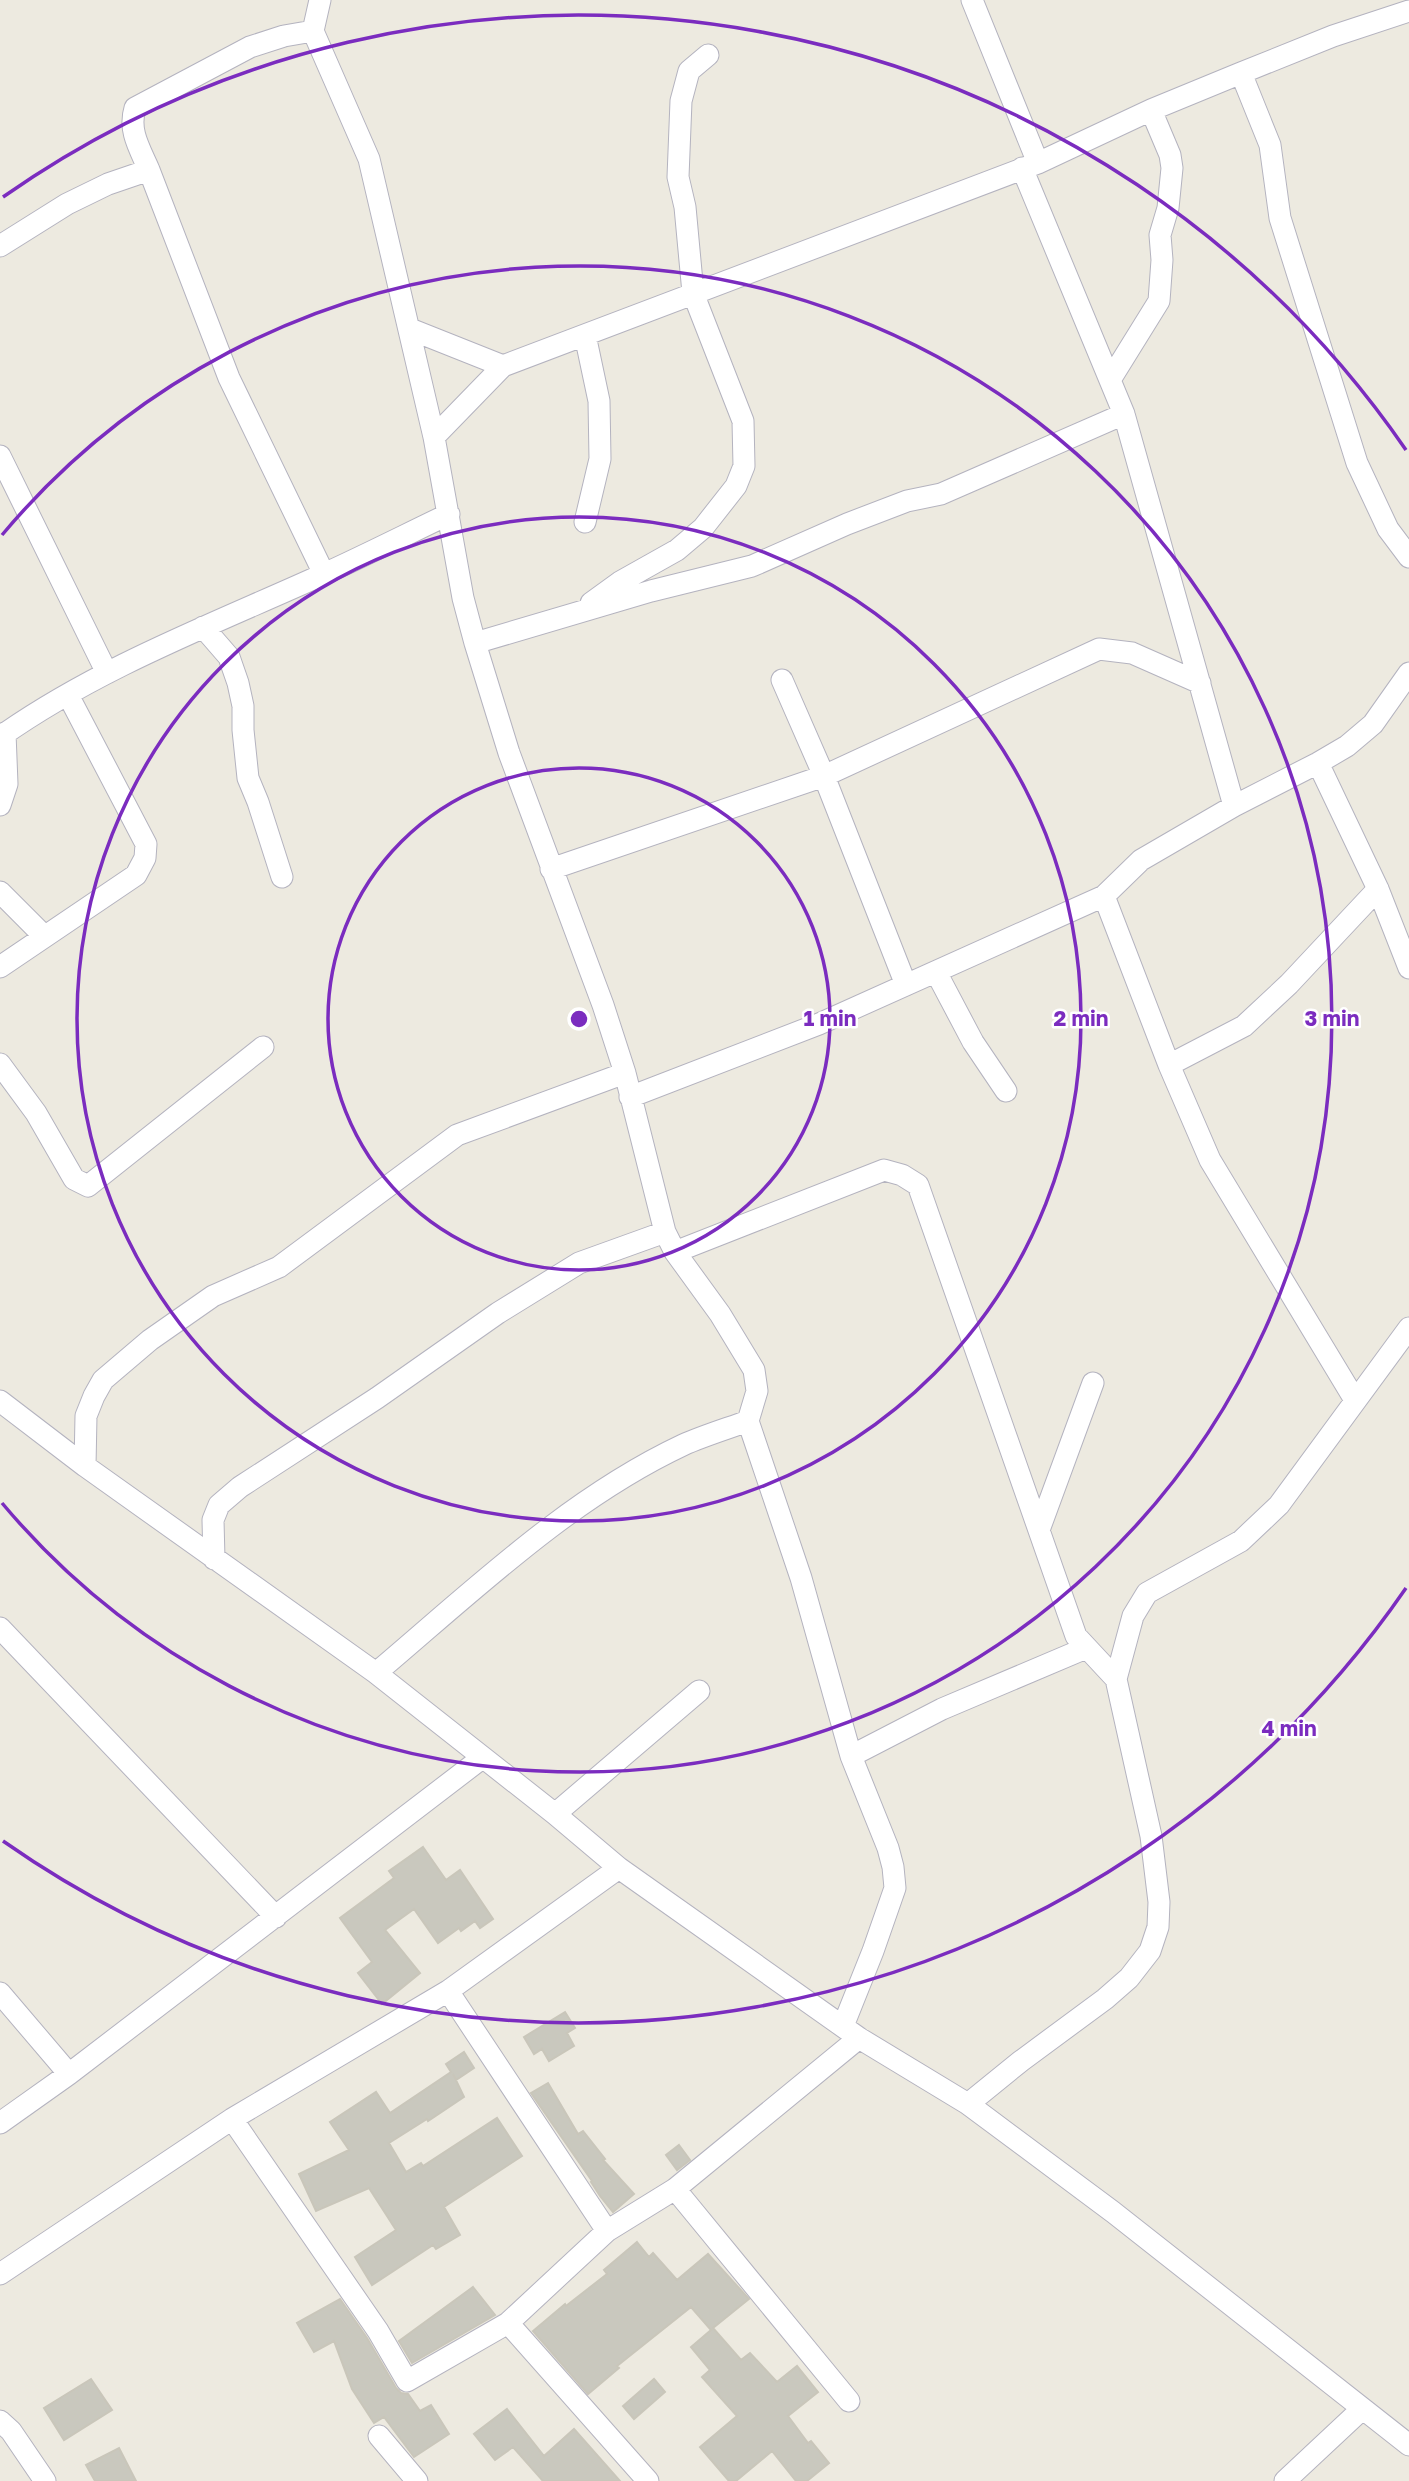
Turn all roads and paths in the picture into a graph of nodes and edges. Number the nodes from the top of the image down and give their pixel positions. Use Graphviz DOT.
graph roads {
  1 [pos="320,0"];
  2 [pos="972,0"];
  3 [pos="1409,11"];
  4 [pos="313,31"];
  5 [pos="708,55"];
  6 [pos="1241,73"];
  7 [pos="1151,110"];
  8 [pos="1030,165"];
  9 [pos="149,170"];
  10 [pos="0,246"];
  11 [pos="693,293"];
  12 [pos="410,329"];
  13 [pos="585,335"];
  14 [pos="503,366"];
  15 [pos="1110,380"];
  16 [pos="1124,414"];
  17 [pos="434,436"];
  18 [pos="0,456"];
  19 [pos="449,514"];
  20 [pos="585,522"];
  21 [pos="1409,557"];
  22 [pos="324,574"];
  23 [pos="578,613"];
  24 [pos="203,626"];
  25 [pos="475,643"];
  26 [pos="107,673"];
  27 [pos="1409,673"];
  28 [pos="782,680"];
  29 [pos="1200,683"];
  30 [pos="68,695"];
  31 [pos="1,735"];
  32 [pos="1318,764"];
  33 [pos="824,776"];
  34 [pos="0,805"];
  35 [pos="1234,806"];
  36 [pos="551,869"];
  37 [pos="282,877"];
  38 [pos="1378,889"];
  39 [pos="0,892"];
  40 [pos="1104,896"];
  41 [pos="44,936"];
  42 [pos="0,967"];
  43 [pos="1409,968"];
  44 [pos="936,972"];
  45 [pos="906,985"];
  46 [pos="263,1047"];
  47 [pos="0,1064"];
  48 [pos="1169,1065"];
  49 [pos="625,1073"];
  50 [pos="1006,1091"];
  51 [pos="630,1097"];
  52 [pos="665,1232"];
  53 [pos="675,1252"];
  54 [pos="1409,1328"];
  55 [pos="1093,1383"];
  56 [pos="1355,1399"];
  57 [pos="0,1401"];
  58 [pos="748,1421"];
  59 [pos="85,1466"];
  60 [pos="1039,1530"];
  61 [pos="214,1559"];
  62 [pos="0,1628"];
  63 [pos="1086,1648"];
  64 [pos="376,1673"];
  65 [pos="1116,1679"];
  66 [pos="699,1691"];
  67 [pos="851,1756"];
  68 [pos="482,1758"];
  69 [pos="555,1814"];
  70 [pos="619,1868"];
  71 [pos="276,1917"];
  72 [pos="447,1991"];
  73 [pos="0,1993"];
  74 [pos="851,2032"];
  75 [pos="69,2074"];
  76 [pos="968,2105"];
  77 [pos="232,2119"];
  78 [pos="0,2123"];
  79 [pos="675,2189"];
  80 [pos="607,2231"];
  81 [pos="0,2274"];
  82 [pos="508,2323"];
  83 [pos="849,2401"];
  84 [pos="1362,2409"];
  85 [pos="0,2421"];
  86 [pos="379,2436"];
  87 [pos="1409,2445"];
  88 [pos="45,2481"];
  89 [pos="417,2481"];
  90 [pos="648,2481"];
  91 [pos="1285,2481"];
  1 -- 4 [label="street"];
  2 -- 8 [label="street"];
  3 -- 6 [label="street"];
  4 -- 9 [label="street"];
  4 -- 12 [label="street"];
  5 -- 11 [label="street"];
  6 -- 7 [label="street"];
  6 -- 21 [label="street"];
  7 -- 8 [label="street"];
  7 -- 15 [label="street"];
  8 -- 11 [label="street"];
  8 -- 15 [label="street"];
  9 -- 10 [label="street"];
  9 -- 22 [label="street"];
  11 -- 13 [label="street"];
  11 -- 23 [label="street"];
  12 -- 14 [label="street"];
  12 -- 17 [label="street"];
  13 -- 14 [label="street"];
  13 -- 20 [label="street"];
  14 -- 17 [label="street"];
  15 -- 16 [label="street"];
  16 -- 23 [label="street"];
  16 -- 29 [label="street"];
  17 -- 19 [label="street"];
  18 -- 26 [label="street"];
  19 -- 22 [label="street"];
  19 -- 25 [label="street"];
  22 -- 24 [label="street"];
  23 -- 25 [label="street"];
  24 -- 26 [label="street"];
  24 -- 37 [label="street"];
  25 -- 36 [label="street"];
  26 -- 30 [label="street"];
  27 -- 32 [label="street"];
  28 -- 33 [label="street"];
  29 -- 33 [label="street"];
  29 -- 35 [label="street"];
  30 -- 31 [label="street"];
  30 -- 41 [label="street"];
  31 -- 34 [label="street"];
  32 -- 35 [label="street"];
  32 -- 38 [label="street"];
  33 -- 36 [label="street"];
  33 -- 45 [label="street"];
  35 -- 40 [label="street"];
  36 -- 49 [label="street"];
  38 -- 43 [label="street"];
  38 -- 48 [label="street"];
  39 -- 41 [label="street"];
  40 -- 44 [label="street"];
  40 -- 48 [label="street"];
  41 -- 42 [label="street"];
  44 -- 45 [label="street"];
  44 -- 50 [label="street"];
  45 -- 51 [label="street"];
  46 -- 47 [label="street"];
  48 -- 56 [label="street"];
  49 -- 51 [label="street"];
  49 -- 59 [label="street"];
  51 -- 52 [label="street"];
  52 -- 53 [label="street"];
  52 -- 61 [label="street"];
  53 -- 58 [label="street"];
  53 -- 60 [label="street"];
  54 -- 56 [label="street"];
  55 -- 60 [label="street"];
  56 -- 65 [label="street"];
  57 -- 59 [label="street"];
  58 -- 64 [label="street"];
  58 -- 67 [label="street"];
  59 -- 61 [label="street"];
  60 -- 63 [label="street"];
  61 -- 64 [label="street"];
  62 -- 71 [label="street"];
  63 -- 65 [label="street"];
  63 -- 67 [label="street"];
  64 -- 68 [label="street"];
  65 -- 76 [label="street"];
  66 -- 69 [label="street"];
  67 -- 74 [label="street"];
  68 -- 69 [label="street"];
  68 -- 71 [label="street"];
  69 -- 70 [label="street"];
  70 -- 72 [label="street"];
  70 -- 74 [label="street"];
  71 -- 75 [label="street"];
  72 -- 77 [label="street"];
  72 -- 80 [label="street"];
  73 -- 75 [label="street"];
  74 -- 76 [label="street"];
  74 -- 79 [label="street"];
  75 -- 78 [label="street"];
  76 -- 84 [label="street"];
  77 -- 81 [label="street"];
  77 -- 82 [label="street"];
  79 -- 80 [label="street"];
  79 -- 83 [label="street"];
  80 -- 82 [label="street"];
  82 -- 90 [label="street"];
  84 -- 87 [label="street"];
  84 -- 91 [label="street"];
  85 -- 88 [label="street"];
  86 -- 89 [label="street"];
}
